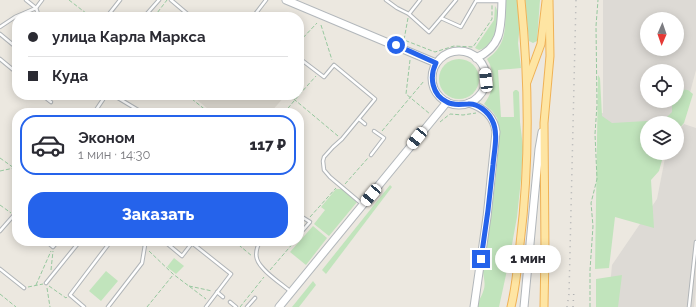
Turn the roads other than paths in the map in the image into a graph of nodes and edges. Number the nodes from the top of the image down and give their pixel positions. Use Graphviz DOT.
graph roads {
  1 [pos="26,0"];
  2 [pos="42,0"];
  3 [pos="120,0"];
  4 [pos="157,0"];
  5 [pos="171,0"];
  6 [pos="266,0"];
  7 [pos="286,0"];
  8 [pos="386,0"];
  9 [pos="420,0"];
  10 [pos="456,0"];
  11 [pos="520,0"];
  12 [pos="548,0"];
  13 [pos="502,1"];
  14 [pos="36,8"];
  15 [pos="28,12"];
  16 [pos="37,12"];
  17 [pos="111,12"];
  18 [pos="148,12"];
  19 [pos="185,12"];
  20 [pos="257,12"];
  21 [pos="409,14"];
  22 [pos="441,18"];
  23 [pos="12,20"];
  24 [pos="0,27"];
  25 [pos="0,34"];
  26 [pos="12,44"];
  27 [pos="476,58"];
  28 [pos="0,59"];
  29 [pos="304,62"];
  30 [pos="436,63"];
  31 [pos="12,69"];
  32 [pos="526,84"];
  33 [pos="48,100"];
  34 [pos="122,100"];
  35 [pos="51,102"];
  36 [pos="447,102"];
  37 [pos="469,103"];
  38 [pos="135,108"];
  39 [pos="359,119"];
  40 [pos="544,123"];
  41 [pos="365,124"];
  42 [pos="374,131"];
  43 [pos="371,155"];
  44 [pos="363,205"];
  45 [pos="12,216"];
  46 [pos="304,218"];
  47 [pos="304,229"];
  48 [pos="0,231"];
  49 [pos="696,242"];
  50 [pos="76,246"];
  51 [pos="107,246"];
  52 [pos="145,246"];
  53 [pos="170,246"];
  54 [pos="190,246"];
  55 [pos="196,246"];
  56 [pos="258,246"];
  57 [pos="0,269"];
  58 [pos="46,283"];
  59 [pos="24,288"];
  60 [pos="217,292"];
  61 [pos="291,292"];
  62 [pos="223,297"];
  63 [pos="255,298"];
  64 [pos="230,302"];
  65 [pos="84,307"];
  66 [pos="108,307"];
  67 [pos="206,307"];
  68 [pos="236,307"];
  69 [pos="247,307"];
  70 [pos="279,307"];
  71 [pos="474,307"];
  72 [pos="511,307"];
  73 [pos="524,307"];
  74 [pos="544,307"];
  75 [pos="689,307"];
  1 -- 14 [label="lane"];
  2 -- 14 [label="lane"];
  3 -- 17 [label="lane"];
  4 -- 18 [label="lane"];
  5 -- 19 [label="lane"];
  6 -- 20 [label="lane"];
  7 -- 30 [label="street"];
  8 -- 21 [label="lane"];
  9 -- 21 [label="lane"];
  10 -- 22 [label="lane"];
  11 -- 32 [label="main road"];
  12 -- 32 [label="main road"];
  12 -- 40 [label="main road"];
  13 -- 22 [label="lane"];
  13 -- 27 [label="street"];
  14 -- 15 [label="lane"];
  14 -- 16 [label="lane"];
  21 -- 22 [label="lane"];
  23 -- 24 [label="lane"];
  25 -- 26 [label="lane"];
  27 -- 30 [label="street"];
  27 -- 37 [label="street"];
  28 -- 31 [label="lane"];
  29 -- 39 [label="lane"];
  30 -- 36 [label="street"];
  32 -- 72 [label="main road"];
  33 -- 35 [label="lane"];
  34 -- 38 [label="lane"];
  36 -- 37 [label="street"];
  36 -- 44 [label="street"];
  37 -- 71 [label="street"];
  39 -- 41 [label="lane"];
  39 -- 44 [label="lane"];
  40 -- 73 [label="street"];
  40 -- 74 [label="main road"];
  42 -- 43 [label="lane"];
  44 -- 61 [label="street"];
  45 -- 48 [label="lane"];
  46 -- 47 [label="lane"];
  49 -- 75 [label="lane"];
  50 -- 58 [label="lane"];
  51 -- 65 [label="lane"];
  52 -- 66 [label="lane"];
  53 -- 54 [label="lane"];
  55 -- 60 [label="lane"];
  56 -- 61 [label="lane"];
  57 -- 59 [label="lane"];
  60 -- 62 [label="lane"];
  60 -- 67 [label="lane"];
  61 -- 70 [label="street"];
  63 -- 69 [label="lane"];
  64 -- 68 [label="lane"];
}
